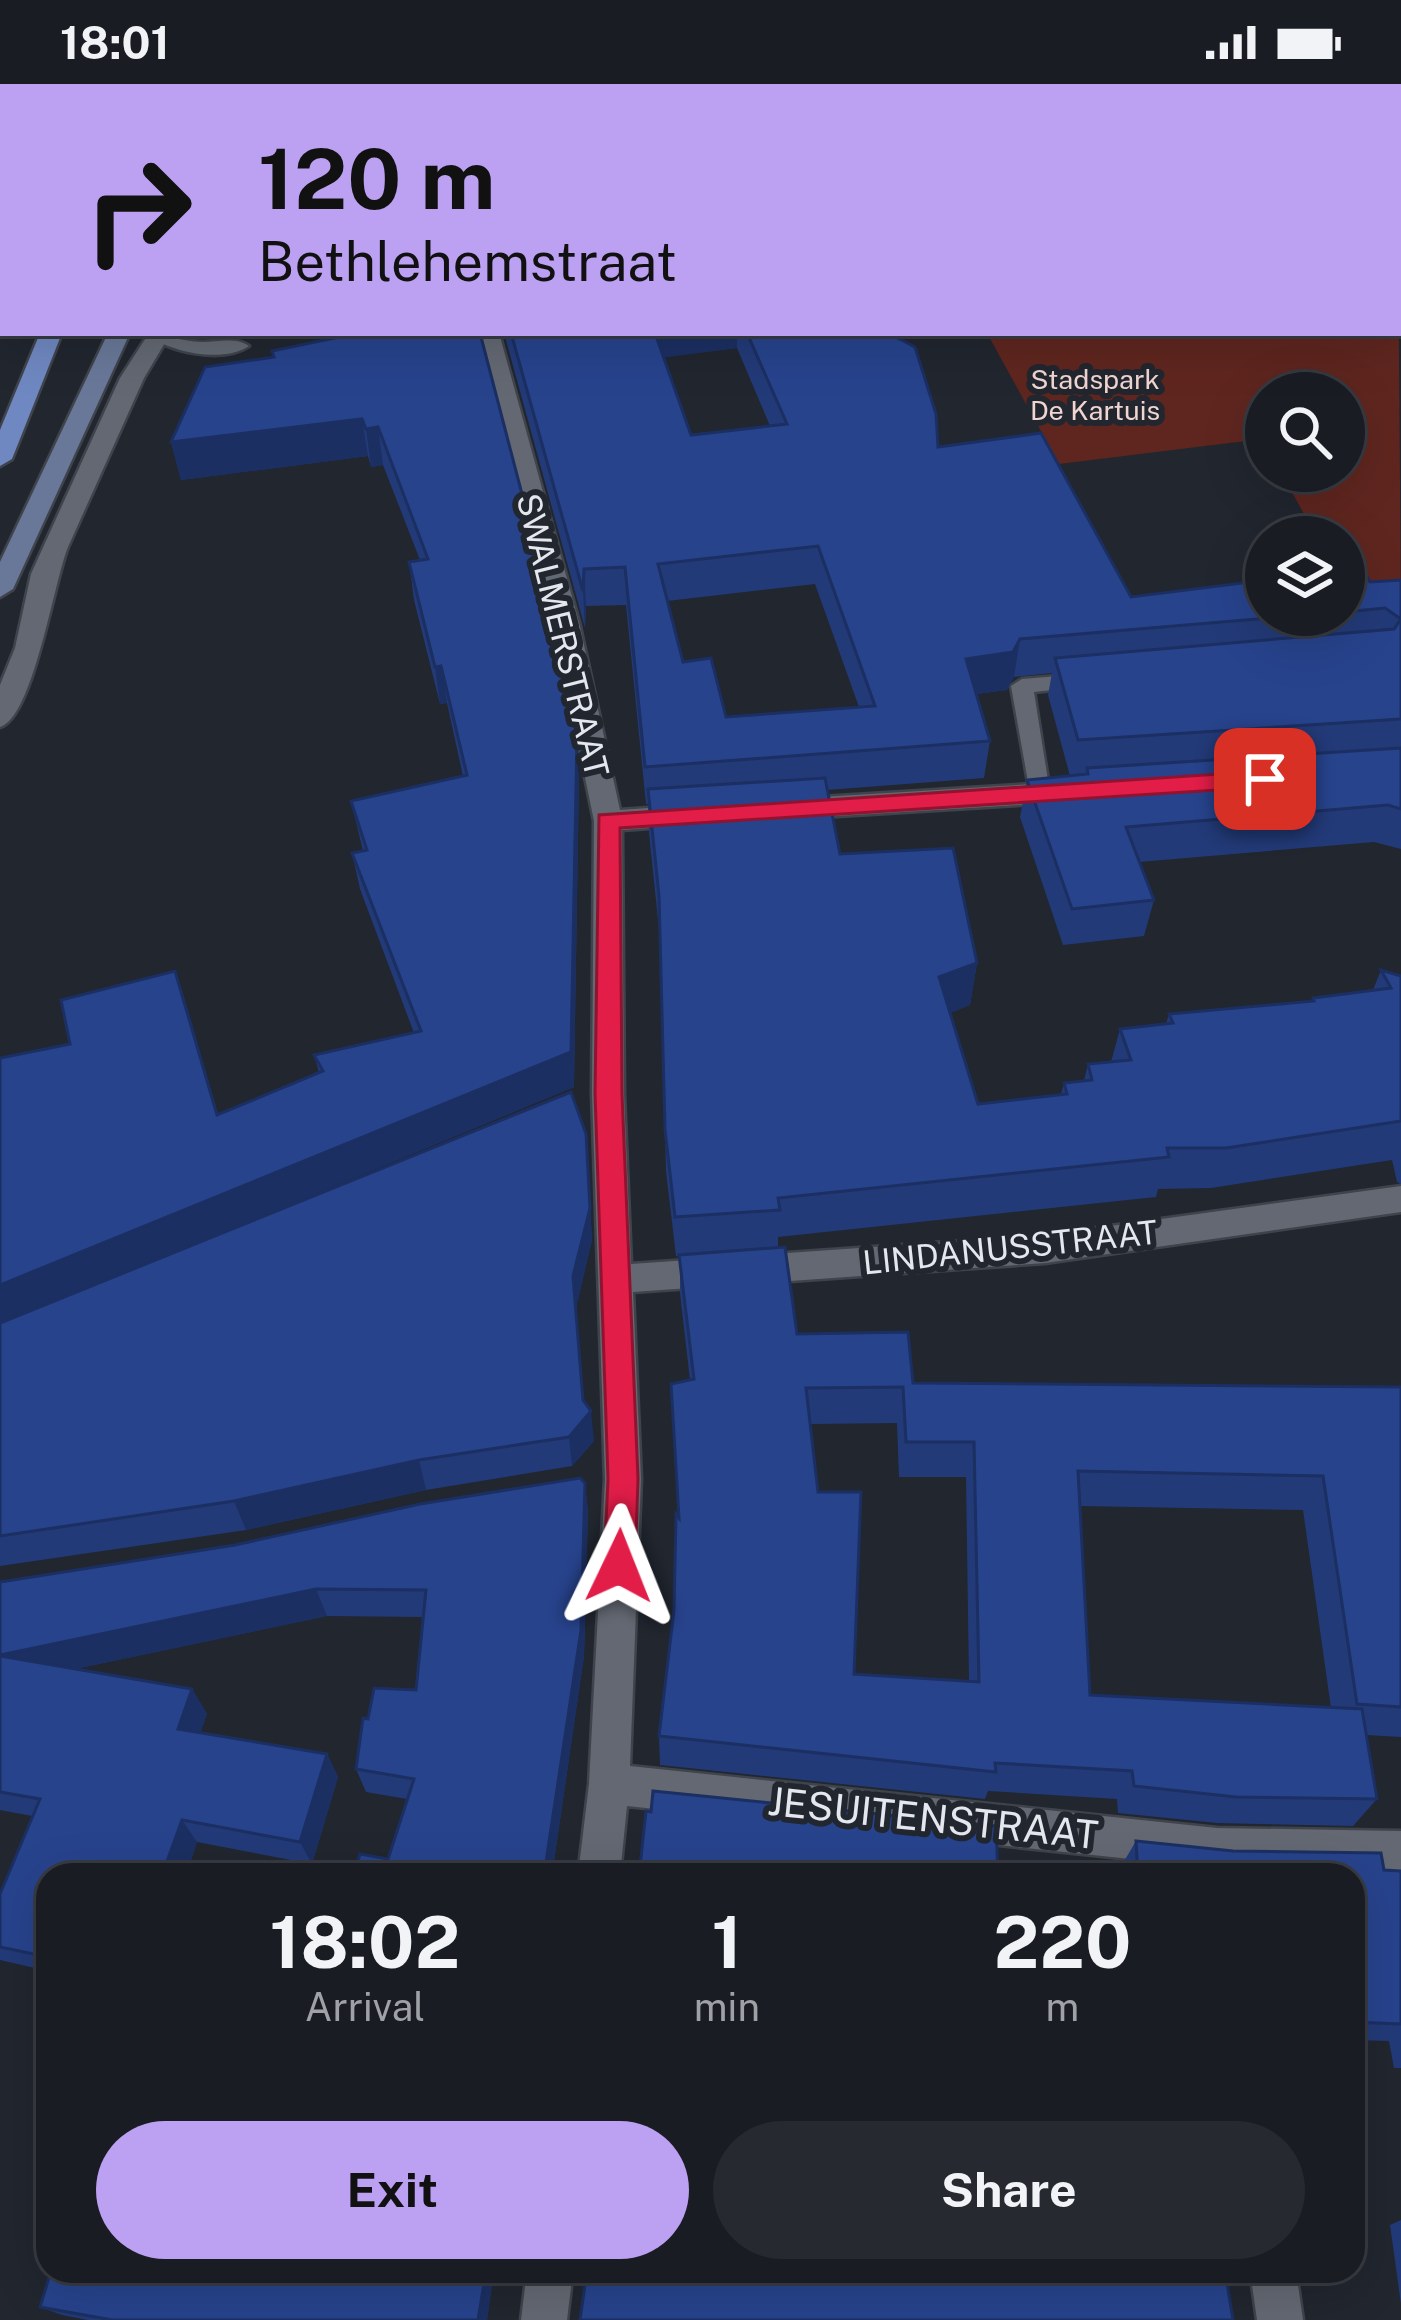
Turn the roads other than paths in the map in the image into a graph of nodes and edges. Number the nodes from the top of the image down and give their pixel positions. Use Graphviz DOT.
graph roads {
  1 [pos="50,336"];
  2 [pos="117,336"];
  3 [pos="155,336"];
  4 [pos="161,336"];
  5 [pos="489,336"];
  6 [pos="240,346"];
  7 [pos="0,458"];
  8 [pos="0,589"];
  9 [pos="1115,678"];
  10 [pos="7,688"];
  11 [pos="0,718"];
  12 [pos="1107,789"];
  13 [pos="1039,794"];
  14 [pos="608,820"];
  15 [pos="608,1094"];
  16 [pos="565,1112"];
  17 [pos="1401,1199"];
  18 [pos="617,1279"];
  19 [pos="623,1479"];
  20 [pos="580,1486"];
  21 [pos="609,1784"];
  22 [pos="1401,1851"];
  23 [pos="1219,1862"];
  24 [pos="600,1863"];
  25 [pos="549,2283"];
  26 [pos="1275,2283"];
  27 [pos="544,2320"];
  28 [pos="1280,2320"];
  1 -- 7 [label="main road"];
  2 -- 8 [label="main road"];
  3 -- 10 [label="street"];
  4 -- 6 [label="lane"];
  5 -- 14 [label="street, SWALMERSTRAAT"];
  9 -- 13 [label="lane"];
  10 -- 11 [label="street"];
  12 -- 13 [label="street"];
  13 -- 14 [label="street"];
  14 -- 15 [label="street, SWALMERSTRAAT"];
  15 -- 16 [label="street"];
  15 -- 18 [label="street, SWALMERSTRAAT"];
  17 -- 18 [label="street, LINDANUSSTRAAT"];
  18 -- 19 [label="street, SWALMERSTRAAT"];
  19 -- 20 [label="street"];
  19 -- 21 [label="street, SWALMERSTRAAT"];
  21 -- 23 [label="street, JESUITENSTRAAT"];
  21 -- 24 [label="street, SWALMERSTRAAT"];
  22 -- 23 [label="street, JESUITENSTRAAT"];
  25 -- 27 [label="street"];
  26 -- 28 [label="street"];
}
